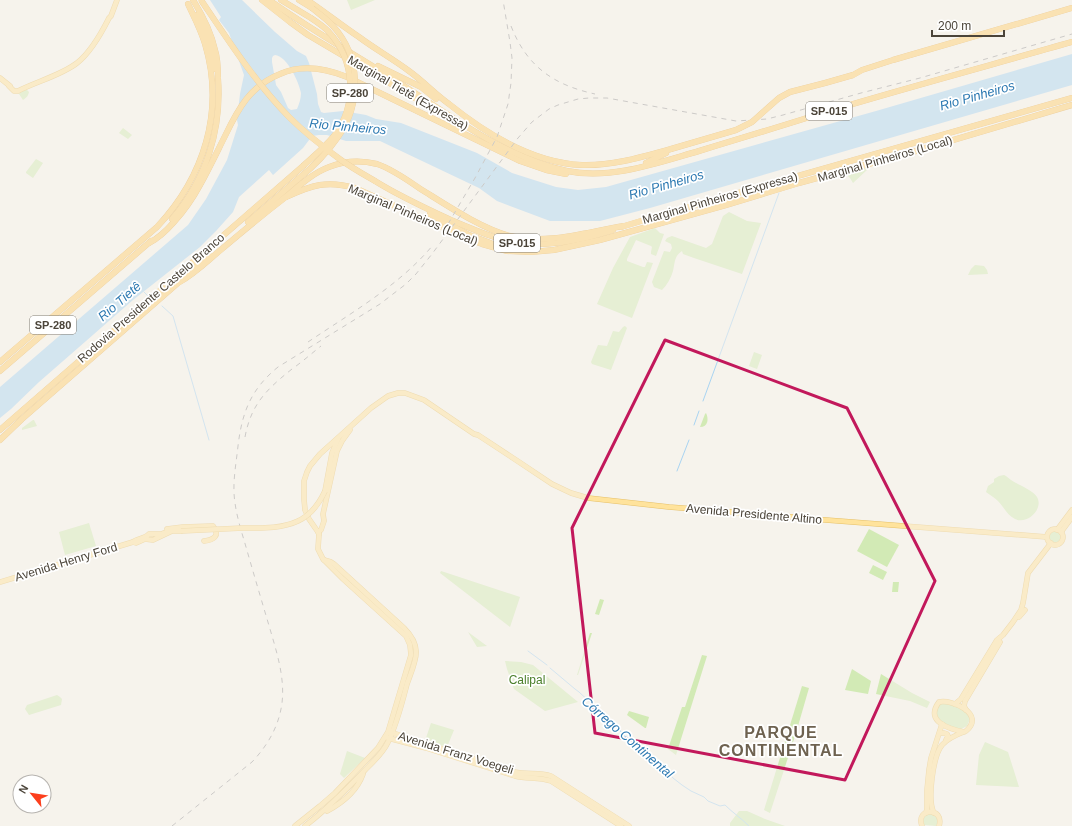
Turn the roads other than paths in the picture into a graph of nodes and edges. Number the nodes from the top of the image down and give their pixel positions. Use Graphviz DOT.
graph roads {
  1 [pos="116,0"];
  2 [pos="193,0"];
  3 [pos="201,0"];
  4 [pos="262,0"];
  5 [pos="269,0"];
  6 [pos="281,0"];
  7 [pos="299,0"];
  8 [pos="307,0"];
  9 [pos="187,2"];
  10 [pos="1072,8"];
  11 [pos="319,33"];
  12 [pos="1072,42"];
  13 [pos="1,80"];
  14 [pos="9,86"];
  15 [pos="21,89"];
  16 [pos="1072,98"];
  17 [pos="447,104"];
  18 [pos="1072,105"];
  19 [pos="218,108"];
  20 [pos="1040,115"];
  21 [pos="454,118"];
  22 [pos="939,136"];
  23 [pos="518,147"];
  24 [pos="671,149"];
  25 [pos="640,167"];
  26 [pos="574,172"];
  27 [pos="585,173"];
  28 [pos="749,190"];
  29 [pos="286,196"];
  30 [pos="416,204"];
  31 [pos="624,226"];
  32 [pos="647,227"];
  33 [pos="149,243"];
  34 [pos="531,252"];
  35 [pos="178,283"];
  36 [pos="0,362"];
  37 [pos="0,370"];
  38 [pos="20,421"];
  39 [pos="357,421"];
  40 [pos="0,430"];
  41 [pos="0,435"];
  42 [pos="340,436"];
  43 [pos="0,440"];
  44 [pos="332,453"];
  45 [pos="320,454"];
  46 [pos="1072,510"];
  47 [pos="1072,516"];
  48 [pos="1059,531"];
  49 [pos="319,533"];
  50 [pos="153,536"];
  51 [pos="1047,536"];
  52 [pos="204,541"];
  53 [pos="1051,544"];
  54 [pos="327,562"];
  55 [pos="0,582"];
  56 [pos="1026,610"];
  57 [pos="1013,622"];
  58 [pos="411,651"];
  59 [pos="992,651"];
  60 [pos="416,653"];
  61 [pos="410,657"];
  62 [pos="414,661"];
  63 [pos="955,704"];
  64 [pos="966,710"];
  65 [pos="942,724"];
  66 [pos="390,732"];
  67 [pos="964,732"];
  68 [pos="940,733"];
  69 [pos="387,738"];
  70 [pos="945,742"];
  71 [pos="427,746"];
  72 [pos="508,770"];
  73 [pos="364,771"];
  74 [pos="497,771"];
  75 [pos="543,777"];
  76 [pos="350,778"];
  77 [pos="355,781"];
  78 [pos="354,790"];
  79 [pos="335,792"];
  80 [pos="333,806"];
  81 [pos="934,812"];
  82 [pos="926,813"];
  83 [pos="295,826"];
  84 [pos="305,826"];
  85 [pos="621,826"];
  86 [pos="629,826"];
  87 [pos="922,826"];
  88 [pos="939,826"];
  1 -- 15 [label="main road"];
  2 -- 19 [label="highway"];
  3 -- 30 [label="highway, Marginal Pinheiros (Expressa) / SP-015, bridge"];
  4 -- 21 [label="highway, Marginal Tietê (Expressa) / SP-015"];
  5 -- 11 [label="highway"];
  6 -- 40 [label="highway, Rodovia Presidente Castelo Branco / SP-280, bridge"];
  7 -- 35 [label="highway, bridge"];
  8 -- 17 [label="highway"];
  9 -- 19 [label="highway"];
  9 -- 36 [label="highway"];
  10 -- 24 [label="highway, bridge"];
  11 -- 17 [label="highway"];
  11 -- 21 [label="highway"];
  12 -- 25 [label="highway, SP-015"];
  13 -- 14 [label="main road"];
  14 -- 15 [label="main road"];
  14 -- 15 [label="main road"];
  16 -- 22 [label="highway, Marginal Pinheiros (Expressa) / SP-015"];
  17 -- 23 [label="highway"];
  18 -- 20 [label="highway, Marginal Pinheiros (Local)"];
  19 -- 33 [label="highway"];
  20 -- 22 [label="highway"];
  20 -- 32 [label="highway, Marginal Pinheiros (Local)"];
  21 -- 26 [label="highway, Marginal Tietê (Expressa) / SP-015"];
  22 -- 28 [label="highway, Marginal Pinheiros (Expressa) / SP-015"];
  23 -- 24 [label="highway"];
  23 -- 26 [label="highway"];
  24 -- 25 [label="highway"];
  25 -- 27 [label="highway, SP-015"];
  26 -- 27 [label="highway, Marginal Tietê (Expressa) / SP-015"];
  27 -- 33 [label="highway"];
  28 -- 31 [label="highway, Marginal Pinheiros (Expressa) / SP-015"];
  28 -- 32 [label="highway"];
  29 -- 31 [label="highway"];
  29 -- 34 [label="highway, Marginal Pinheiros (Local)"];
  29 -- 35 [label="highway"];
  30 -- 31 [label="highway, Marginal Pinheiros (Expressa) / SP-015"];
  30 -- 34 [label="highway"];
  32 -- 34 [label="highway, Marginal Pinheiros (Local)"];
  33 -- 37 [label="highway, SP-280"];
  35 -- 38 [label="highway"];
  38 -- 41 [label="highway"];
  38 -- 43 [label="highway"];
  39 -- 42 [label="main road, Avenida Presidente Altino"];
  39 -- 49 [label="main road, Avenida Presidente Altino"];
  39 -- 51 [label="main road, Avenida Presidente Altino"];
  42 -- 44 [label="main road, Avenida Presidente Altino"];
  42 -- 45 [label="main road, Avenida Presidente Altino"];
  44 -- 45 [label="main road"];
  44 -- 50 [label="main road, Avenida Presidente Altino, bridge"];
  45 -- 49 [label="main road, Avenida Presidente Altino"];
  46 -- 48 [label="main road"];
  47 -- 48 [label="main road"];
  48 -- 51 [label="main road"];
  48 -- 53 [label="main road"];
  49 -- 54 [label="main road"];
  50 -- 52 [label="main road"];
  50 -- 55 [label="main road, Avenida Henry Ford"];
  51 -- 53 [label="main road"];
  53 -- 57 [label="main road"];
  54 -- 58 [label="main road"];
  54 -- 60 [label="main road"];
  56 -- 57 [label="main road"];
  57 -- 59 [label="main road"];
  58 -- 60 [label="main road"];
  58 -- 61 [label="main road"];
  59 -- 63 [label="main road"];
  59 -- 64 [label="main road"];
  60 -- 62 [label="main road"];
  61 -- 62 [label="main road"];
  61 -- 66 [label="main road"];
  62 -- 66 [label="main road"];
  63 -- 64 [label="main road"];
  63 -- 65 [label="main road"];
  64 -- 67 [label="main road"];
  65 -- 67 [label="main road"];
  65 -- 68 [label="main road"];
  66 -- 69 [label="main road"];
  66 -- 71 [label="main road, Avenida Franz Voegeli"];
  67 -- 70 [label="main road"];
  68 -- 70 [label="main road"];
  68 -- 82 [label="main road"];
  69 -- 71 [label="main road, Avenida Franz Voegeli"];
  69 -- 73 [label="main road"];
  69 -- 76 [label="main road"];
  70 -- 81 [label="main road"];
  71 -- 72 [label="main road, Avenida Franz Voegeli"];
  71 -- 74 [label="main road, Avenida Franz Voegeli"];
  72 -- 74 [label="main road"];
  72 -- 75 [label="main road, Avenida Franz Voegeli"];
  73 -- 77 [label="main road"];
  73 -- 78 [label="main road"];
  74 -- 75 [label="main road, Avenida Franz Voegeli"];
  75 -- 85 [label="main road, Avenida Franz Voegeli"];
  75 -- 86 [label="main road, Avenida Franz Voegeli"];
  76 -- 77 [label="main road"];
  76 -- 79 [label="main road"];
  77 -- 78 [label="main road"];
  77 -- 80 [label="main road"];
  78 -- 80 [label="main road"];
  79 -- 80 [label="main road"];
  79 -- 83 [label="main road"];
  80 -- 84 [label="main road"];
  81 -- 82 [label="main road"];
  81 -- 88 [label="main road"];
  82 -- 87 [label="main road"];
}
